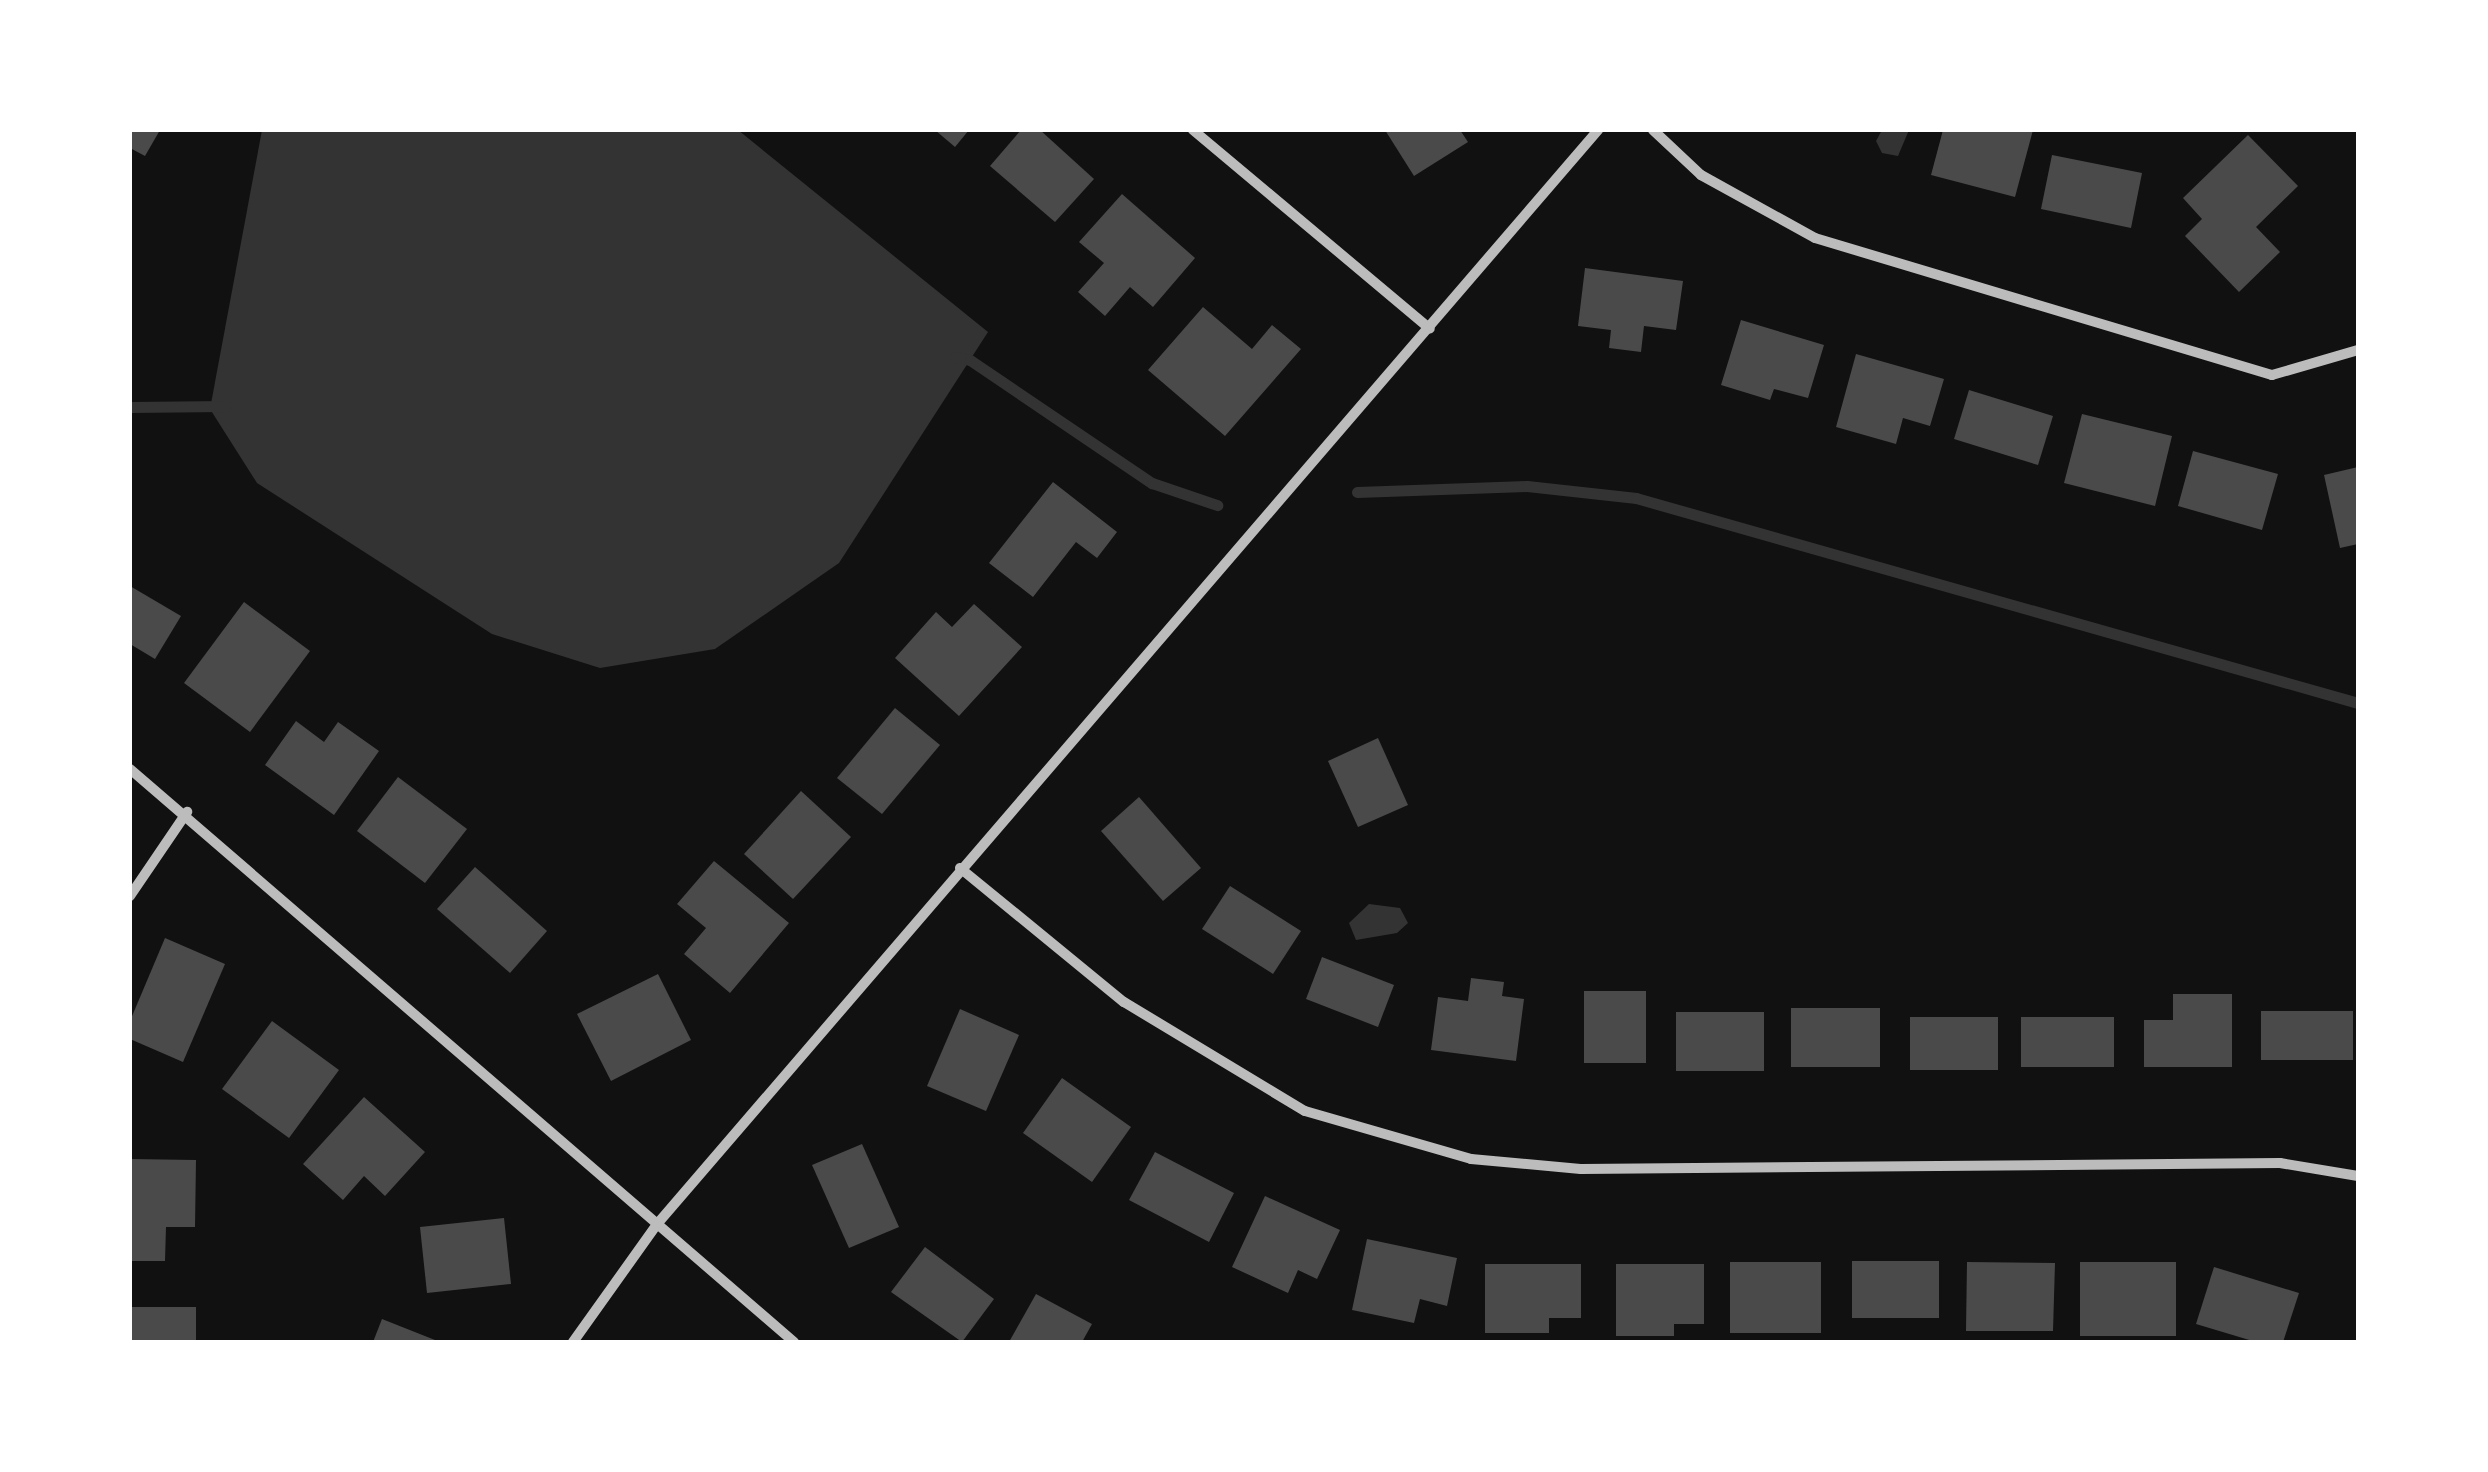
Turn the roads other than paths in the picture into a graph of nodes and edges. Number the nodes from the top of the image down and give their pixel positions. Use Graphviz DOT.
graph roads {
  1 [pos="1193,130"];
  2 [pos="1598,130"];
  3 [pos="1654,130"];
  4 [pos="1430,329"];
  5 [pos="2358,350"];
  6 [pos="130,769"];
  7 [pos="187,812"];
  8 [pos="960,868"];
  9 [pos="130,896"];
  10 [pos="2358,1176"];
  11 [pos="658,1224"];
  12 [pos="573,1342"];
  13 [pos="794,1342"];
  1 -- 4 [label="street"];
  2 -- 4 [label="street"];
  3 -- 5 [label="street"];
  4 -- 8 [label="street"];
  6 -- 7 [label="street"];
  7 -- 9 [label="street"];
  7 -- 11 [label="street"];
  8 -- 10 [label="street"];
  8 -- 11 [label="street"];
  11 -- 12 [label="street"];
  11 -- 13 [label="street"];
}
